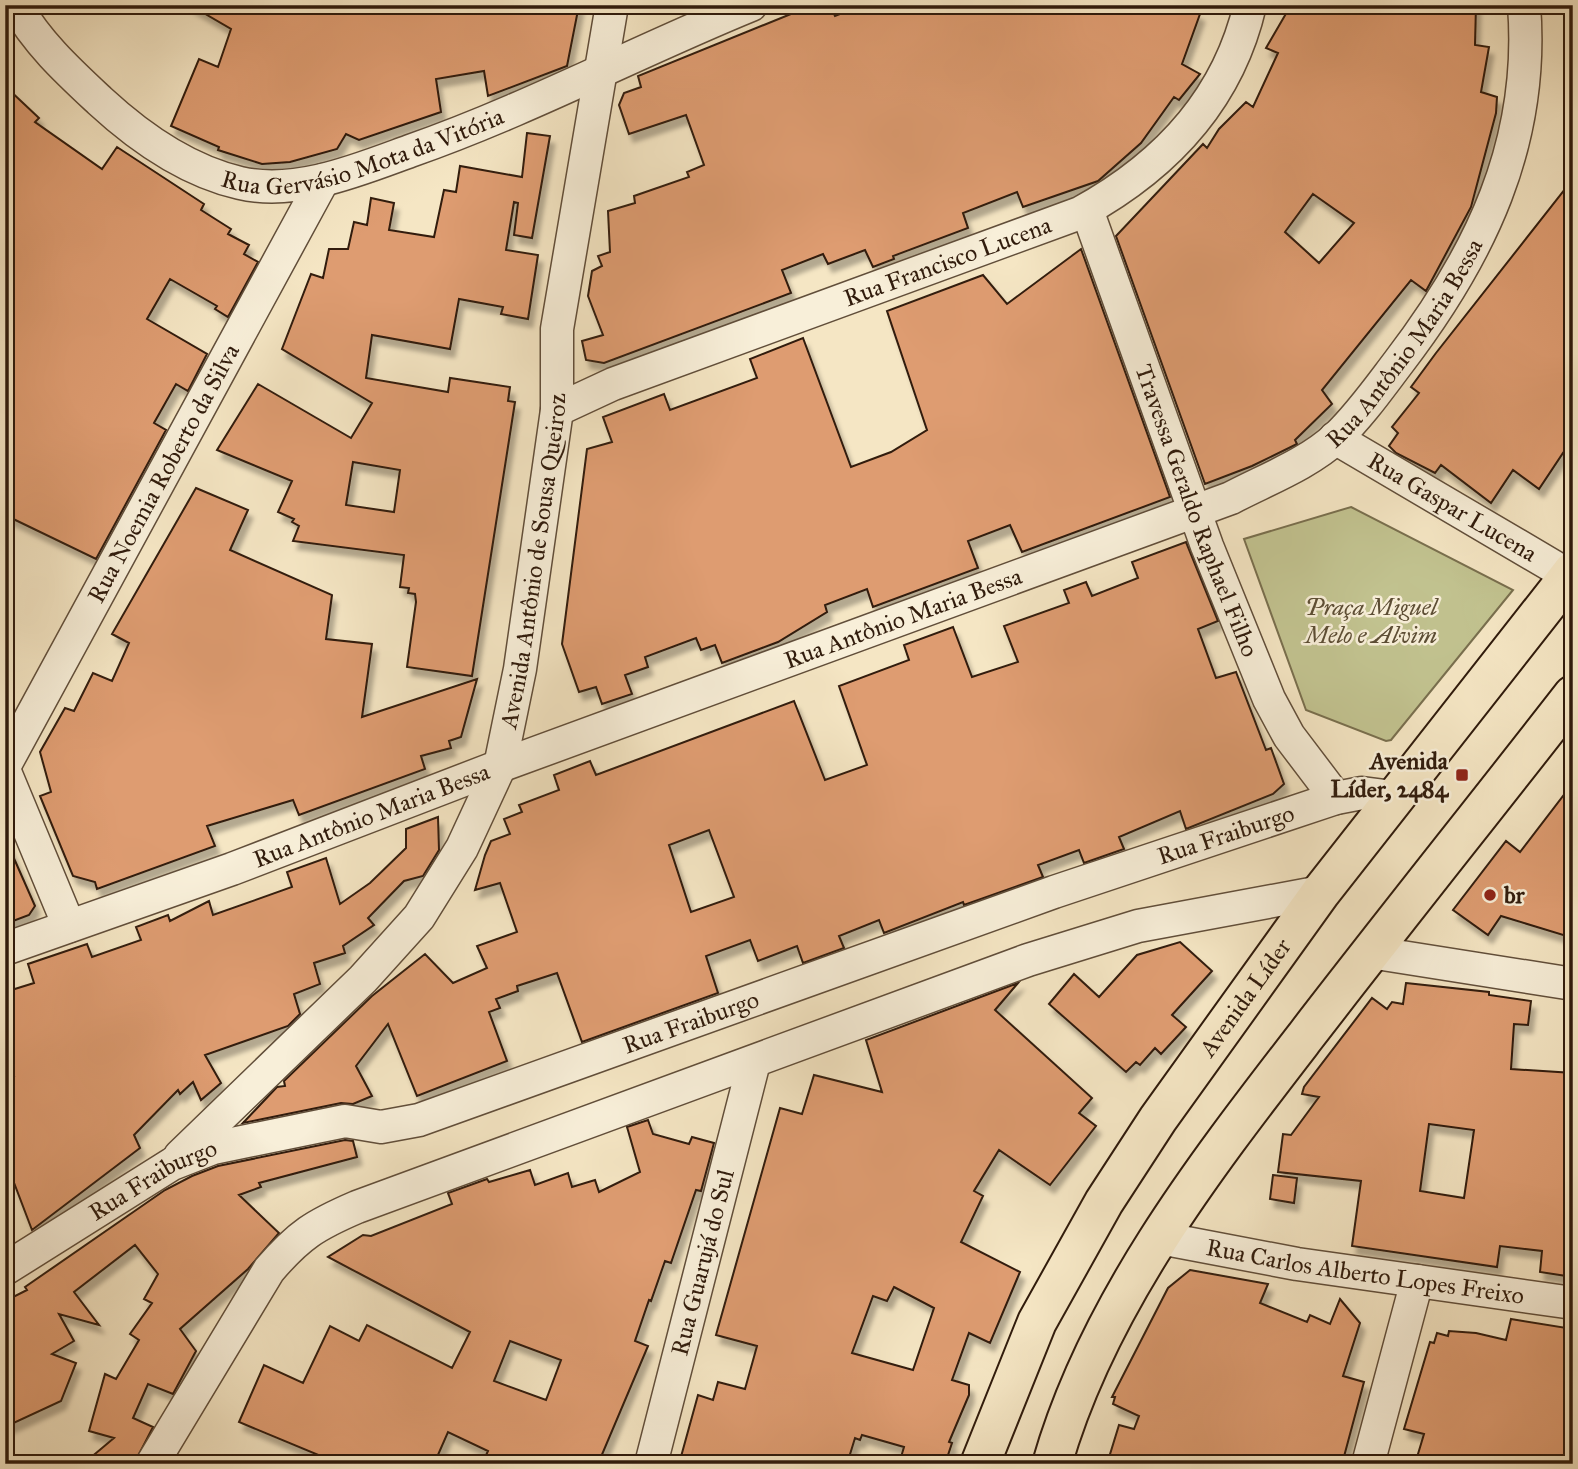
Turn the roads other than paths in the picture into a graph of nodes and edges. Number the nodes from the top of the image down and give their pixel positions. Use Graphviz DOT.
graph roads {
  1 [pos="16,5"];
  2 [pos="612,5"];
  3 [pos="751,5"];
  4 [pos="1250,5"];
  5 [pos="1524,5"];
  6 [pos="600,72"];
  7 [pos="323,180"];
  8 [pos="1087,209"];
  9 [pos="556,410"];
  10 [pos="1335,438"];
  11 [pos="1195,511"];
  12 [pos="1571,575"];
  13 [pos="1573,695"];
  14 [pos="5,765"];
  15 [pos="500,766"];
  16 [pos="5,772"];
  17 [pos="1393,797"];
  18 [pos="1336,798"];
  19 [pos="1321,892"];
  20 [pos="69,926"];
  21 [pos="5,949"];
  22 [pos="1370,952"];
  23 [pos="1573,984"];
  24 [pos="754,1062"];
  25 [pos="172,1164"];
  26 [pos="1160,1238"];
  27 [pos="5,1269"];
  28 [pos="1417,1281"];
  29 [pos="1573,1303"];
  30 [pos="152,1464"];
  31 [pos="651,1464"];
  32 [pos="980,1464"];
  33 [pos="1052,1464"];
  34 [pos="1368,1464"];
  1 -- 7 [label="street, Rua Gervásio Mota da Vitória"];
  2 -- 6 [label="street, Avenida Antônio de Sousa Queiroz"];
  3 -- 6 [label="street, Rua Gervásio Mota da Vitória"];
  4 -- 8 [label="street, Rua Francisco Lucena"];
  5 -- 10 [label="street, Rua Antônio Maria Bessa"];
  6 -- 7 [label="street, Rua Gervásio Mota da Vitória"];
  6 -- 9 [label="street, Avenida Antônio de Sousa Queiroz"];
  7 -- 14 [label="street, Rua Noemia Roberto da Silva"];
  8 -- 9 [label="street, Rua Francisco Lucena"];
  8 -- 11 [label="street, Travessa Geraldo Raphael Filho"];
  9 -- 15 [label="street, Avenida Antônio de Sousa Queiroz"];
  10 -- 11 [label="street, Rua Antônio Maria Bessa"];
  10 -- 12 [label="street, Rua Gaspar Lucena"];
  11 -- 15 [label="street, Rua Antônio Maria Bessa"];
  11 -- 18 [label="street, Travessa Geraldo Raphael Filho"];
  12 -- 17 [label="main road, Avenida Líder"];
  13 -- 22 [label="main road"];
  15 -- 20 [label="street, Rua Antônio Maria Bessa"];
  15 -- 25 [label="street, Avenida Antônio de Sousa Queiroz"];
  16 -- 20 [label="street"];
  17 -- 18 [label="street, Rua Fraiburgo"];
  17 -- 19 [label="main road, Avenida Líder"];
  18 -- 25 [label="street, Rua Fraiburgo"];
  19 -- 24 [label="street"];
  19 -- 32 [label="main road, Avenida Líder"];
  20 -- 21 [label="street, Rua Antônio Maria Bessa"];
  22 -- 23 [label="street"];
  22 -- 26 [label="main road"];
  24 -- 30 [label="street"];
  24 -- 31 [label="street, Rua Guarujá do Sul"];
  25 -- 27 [label="street, Rua Fraiburgo"];
  26 -- 28 [label="street, Rua Carlos Alberto Lopes Freixo"];
  26 -- 33 [label="main road"];
  28 -- 29 [label="street, Rua Carlos Alberto Lopes Freixo"];
  28 -- 34 [label="street"];
}
